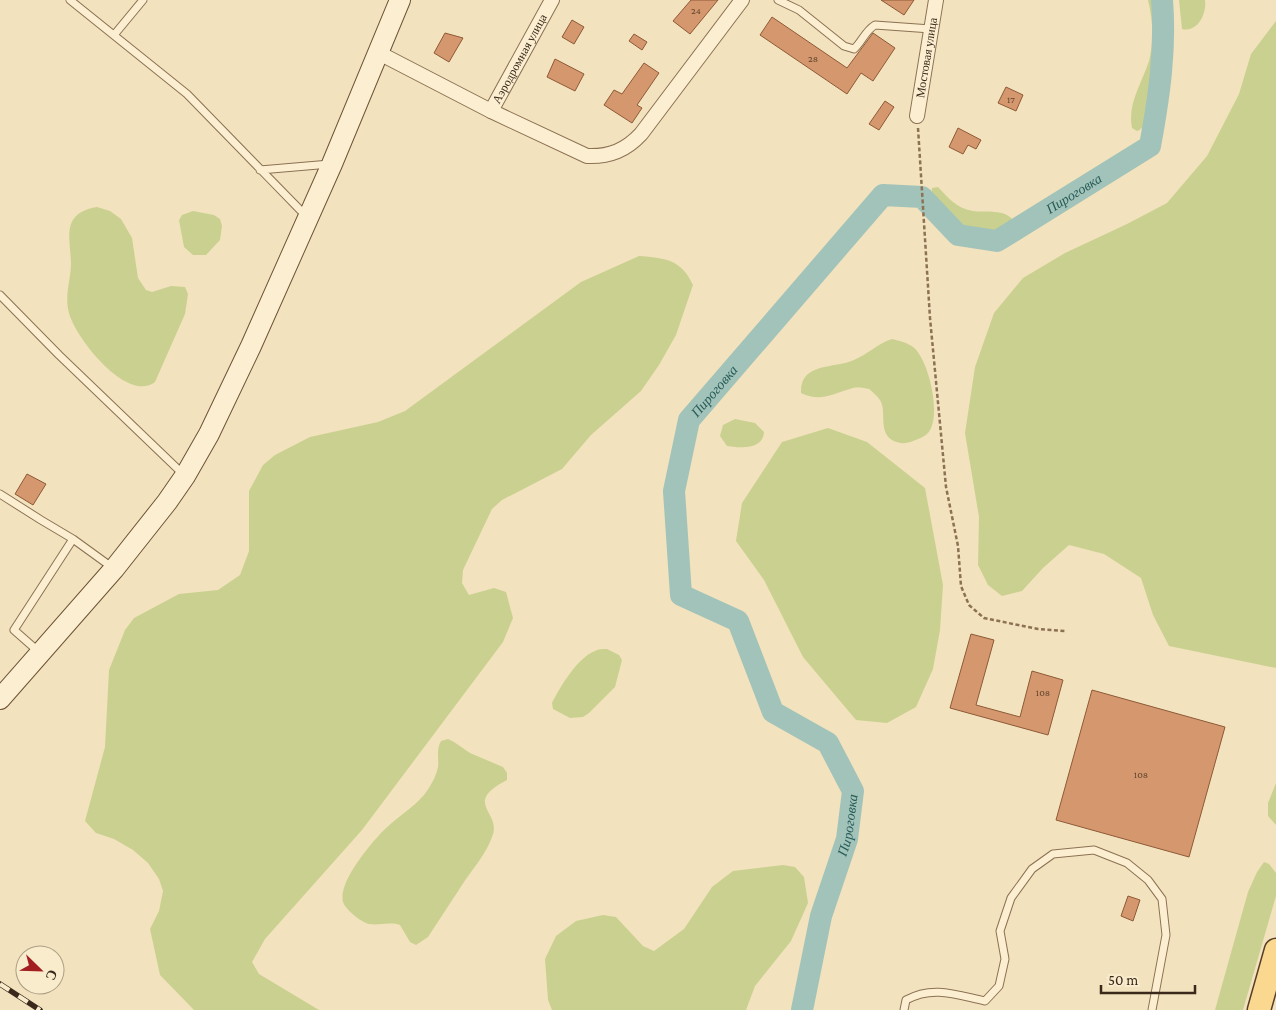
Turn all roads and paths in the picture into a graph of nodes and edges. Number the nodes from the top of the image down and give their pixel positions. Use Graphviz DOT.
graph roads {
  1 [pos="70,0"];
  2 [pos="143,0"];
  3 [pos="400,0"];
  4 [pos="552,0"];
  5 [pos="742,0"];
  6 [pos="778,0"];
  7 [pos="936,0"];
  8 [pos="932,30"];
  9 [pos="114,35"];
  10 [pos="377,52"];
  11 [pos="490,111"];
  12 [pos="917,116"];
  13 [pos="332,164"];
  14 [pos="260,170"];
  15 [pos="308,219"];
  16 [pos="0,294"];
  17 [pos="185,476"];
  18 [pos="0,494"];
  19 [pos="73,539"];
  20 [pos="114,568"];
  21 [pos="1065,632"];
  22 [pos="40,652"];
  23 [pos="4,691"];
  24 [pos="1276,950"];
  25 [pos="904,1010"];
  26 [pos="1152,1010"];
  27 [pos="1259,1010"];
  1 -- 9 [label="lane"];
  2 -- 9 [label="lane"];
  3 -- 10 [label="main road"];
  4 -- 11 [label="street, Аэродромная улица"];
  5 -- 11 [label="street"];
  6 -- 8 [label="lane"];
  7 -- 8 [label="street, Мостовая улица"];
  8 -- 12 [label="street, Мостовая улица"];
  9 -- 14 [label="lane"];
  10 -- 11 [label="street, Аэродромная улица"];
  10 -- 13 [label="main road"];
  12 -- 21 [label="path"];
  13 -- 14 [label="lane"];
  13 -- 15 [label="main road"];
  14 -- 15 [label="lane"];
  15 -- 17 [label="main road"];
  16 -- 17 [label="lane"];
  17 -- 20 [label="main road"];
  18 -- 19 [label="lane"];
  19 -- 20 [label="lane"];
  19 -- 22 [label="lane"];
  20 -- 22 [label="main road"];
  22 -- 23 [label="main road"];
  24 -- 27 [label="main road"];
  25 -- 26 [label="lane"];
}
